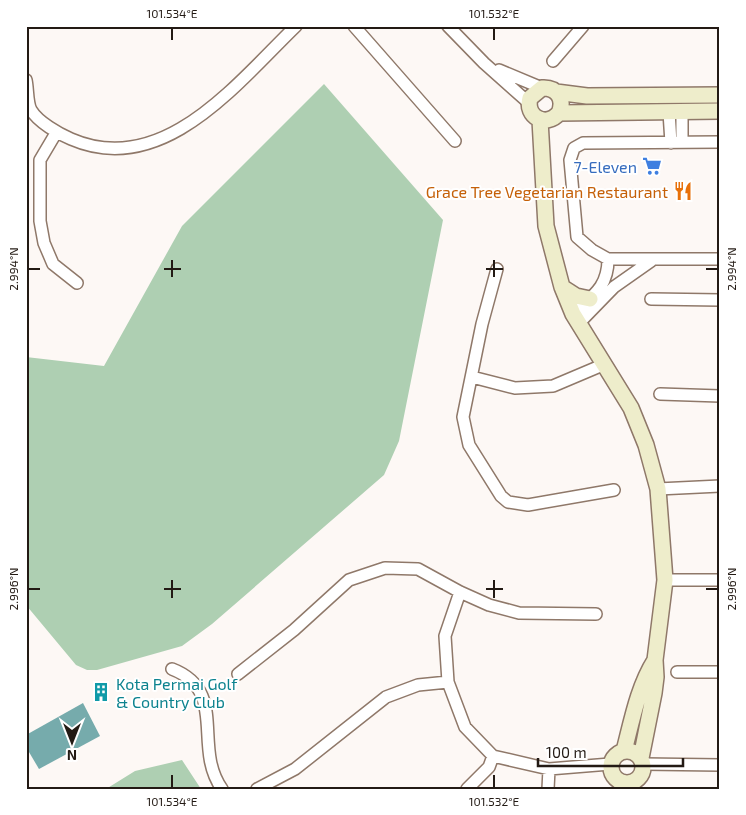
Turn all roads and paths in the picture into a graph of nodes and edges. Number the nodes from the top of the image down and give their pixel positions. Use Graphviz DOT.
graph roads {
  1 [pos="296,26"];
  2 [pos="354,26"];
  3 [pos="448,26"];
  4 [pos="583,26"];
  5 [pos="552,61"];
  6 [pos="484,62"];
  7 [pos="26,80"];
  8 [pos="549,90"];
  9 [pos="720,95"];
  10 [pos="529,103"];
  11 [pos="720,111"];
  12 [pos="675,112"];
  13 [pos="551,118"];
  14 [pos="56,133"];
  15 [pos="455,141"];
  16 [pos="676,142"];
  17 [pos="720,142"];
  18 [pos="608,259"];
  19 [pos="720,260"];
  20 [pos="650,261"];
  21 [pos="497,269"];
  22 [pos="77,283"];
  23 [pos="562,287"];
  24 [pos="590,299"];
  25 [pos="651,299"];
  26 [pos="720,300"];
  27 [pos="576,319"];
  28 [pos="605,364"];
  29 [pos="472,377"];
  30 [pos="660,394"];
  31 [pos="720,396"];
  32 [pos="720,486"];
  33 [pos="658,489"];
  34 [pos="614,490"];
  35 [pos="666,580"];
  36 [pos="720,580"];
  37 [pos="460,592"];
  38 [pos="596,614"];
  39 [pos="655,660"];
  40 [pos="172,669"];
  41 [pos="677,672"];
  42 [pos="720,672"];
  43 [pos="238,674"];
  44 [pos="448,682"];
  45 [pos="624,751"];
  46 [pos="493,756"];
  47 [pos="642,761"];
  48 [pos="720,765"];
  49 [pos="549,769"];
  50 [pos="613,777"];
  51 [pos="633,786"];
  52 [pos="222,789"];
  53 [pos="257,789"];
  54 [pos="468,789"];
  55 [pos="548,789"];
  1 -- 14 [label="street"];
  2 -- 15 [label="street"];
  3 -- 6 [label="street"];
  4 -- 5 [label="street"];
  6 -- 8 [label="street"];
  6 -- 10 [label="street"];
  7 -- 14 [label="street"];
  8 -- 9 [label="street"];
  8 -- 10 [label="street"];
  8 -- 13 [label="street"];
  10 -- 13 [label="street"];
  11 -- 12 [label="street"];
  12 -- 13 [label="street"];
  12 -- 16 [label="street"];
  13 -- 23 [label="street"];
  14 -- 22 [label="street"];
  16 -- 17 [label="street"];
  16 -- 18 [label="street"];
  18 -- 20 [label="street"];
  18 -- 24 [label="street"];
  19 -- 20 [label="street"];
  20 -- 27 [label="street"];
  21 -- 29 [label="street"];
  23 -- 24 [label="street"];
  23 -- 27 [label="street"];
  24 -- 27 [label="street"];
  25 -- 26 [label="street"];
  27 -- 28 [label="street"];
  28 -- 29 [label="street"];
  28 -- 33 [label="street"];
  29 -- 34 [label="street"];
  30 -- 31 [label="street"];
  32 -- 33 [label="street"];
  33 -- 35 [label="street"];
  35 -- 36 [label="street"];
  35 -- 39 [label="street"];
  37 -- 38 [label="street"];
  37 -- 43 [label="street"];
  37 -- 44 [label="street"];
  39 -- 45 [label="street"];
  39 -- 47 [label="street"];
  40 -- 52 [label="street"];
  41 -- 42 [label="street"];
  44 -- 46 [label="street"];
  44 -- 53 [label="street"];
  45 -- 47 [label="street"];
  45 -- 50 [label="street"];
  46 -- 49 [label="street"];
  46 -- 54 [label="street"];
  47 -- 48 [label="street"];
  47 -- 51 [label="street"];
  49 -- 50 [label="street"];
  49 -- 55 [label="street"];
  50 -- 51 [label="street"];
}
